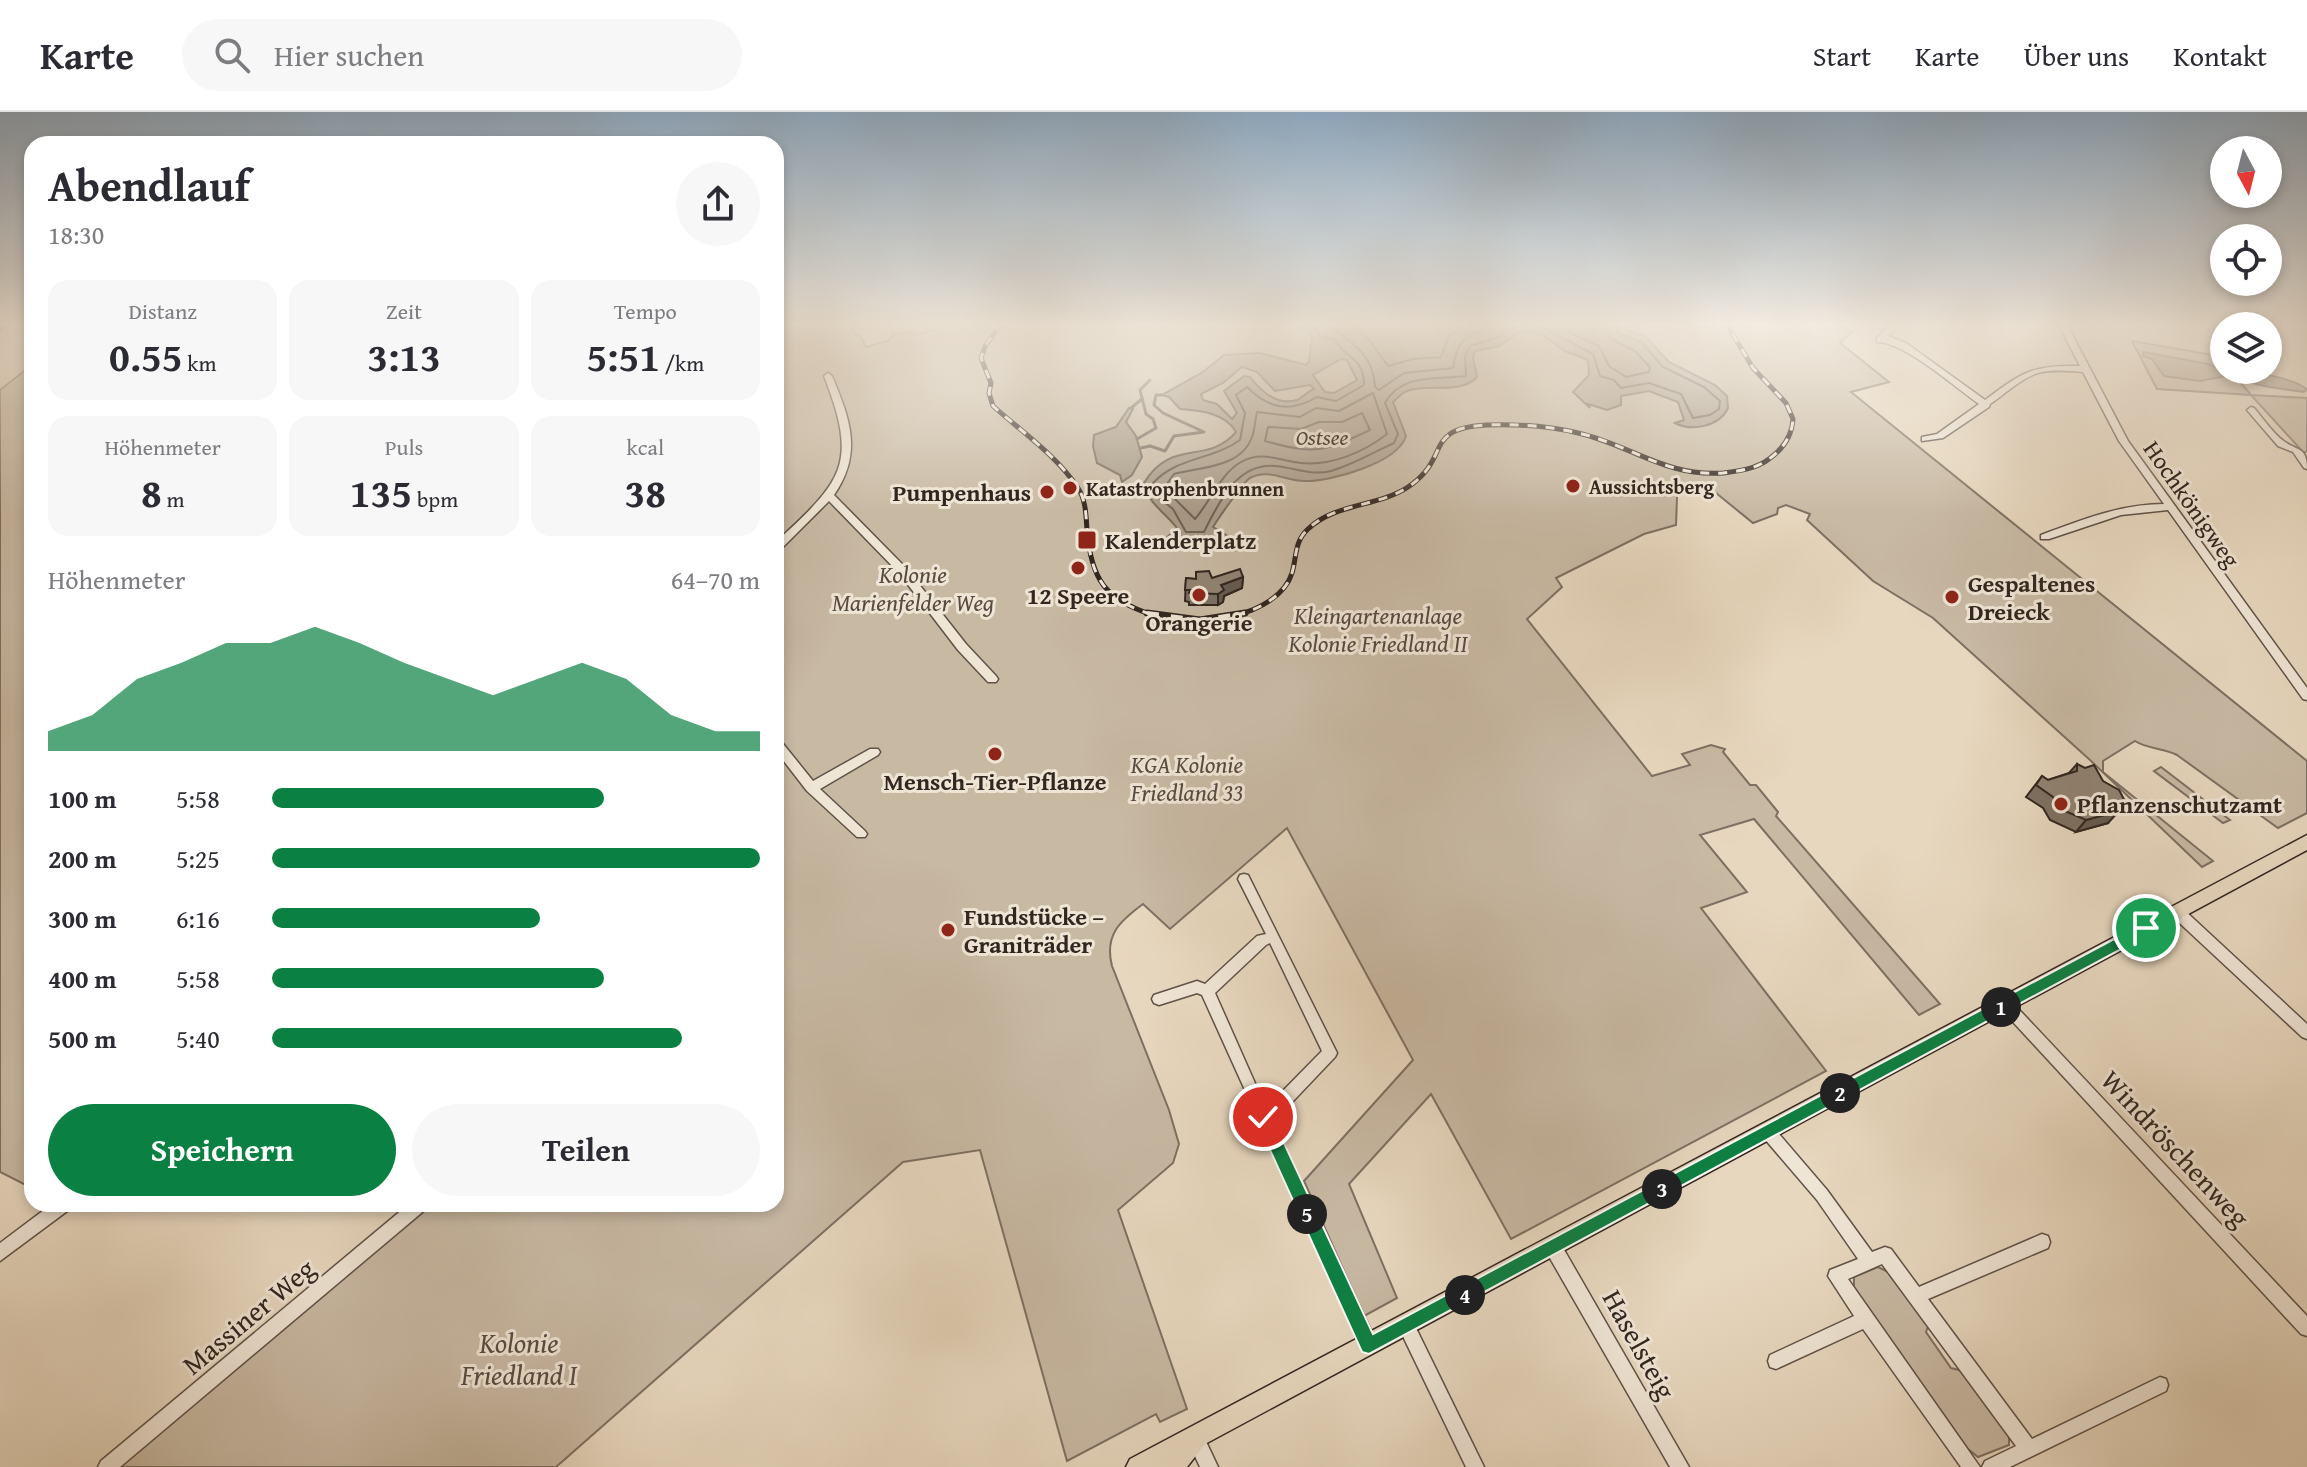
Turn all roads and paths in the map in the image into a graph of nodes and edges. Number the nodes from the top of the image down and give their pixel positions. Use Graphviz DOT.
graph roads {
  1 [pos="832,386"];
  2 [pos="1960,386"];
  3 [pos="2010,386"];
  4 [pos="2092,386"];
  5 [pos="1986,405"];
  6 [pos="2251,410"];
  7 [pos="1925,439"];
  8 [pos="2303,454"];
  9 [pos="2307,466"];
  10 [pos="831,497"];
  11 [pos="2168,507"];
  12 [pos="2045,537"];
  13 [pos="784,541"];
  14 [pos="992,679"];
  15 [pos="2307,696"];
  16 [pos="874,752"];
  17 [pos="784,753"];
  18 [pos="811,788"];
  19 [pos="861,834"];
  20 [pos="2307,842"];
  21 [pos="1244,879"];
  22 [pos="2177,912"];
  23 [pos="1274,937"];
  24 [pos="1207,991"];
  25 [pos="1159,999"];
  26 [pos="2006,1005"];
  27 [pos="2307,1033"];
  28 [pos="1263,1117"];
  29 [pos="1768,1132"];
  30 [pos="54,1212"];
  31 [pos="411,1212"];
  32 [pos="2042,1242"];
  33 [pos="1553,1247"];
  34 [pos="0,1253"];
  35 [pos="1869,1261"];
  36 [pos="1916,1296"];
  37 [pos="1866,1319"];
  38 [pos="1406,1326"];
  39 [pos="2307,1328"];
  40 [pos="1369,1345"];
  41 [pos="1776,1361"];
  42 [pos="2160,1385"];
  43 [pos="1196,1439"];
  44 [pos="2029,1449"];
  45 [pos="107,1467"];
  46 [pos="1138,1467"];
  47 [pos="1172,1467"];
  48 [pos="1209,1467"];
  49 [pos="1475,1467"];
  50 [pos="1680,1467"];
  51 [pos="1971,1467"];
  52 [pos="1991,1467"];
  1 -- 10 [label="street"];
  2 -- 5 [label="street"];
  3 -- 5 [label="street"];
  4 -- 11 [label="street, Hochkönigweg"];
  5 -- 7 [label="street"];
  6 -- 8 [label="street"];
  8 -- 9 [label="street"];
  10 -- 13 [label="street"];
  10 -- 14 [label="street"];
  11 -- 12 [label="street"];
  11 -- 15 [label="street, Hochkönigweg"];
  16 -- 18 [label="street"];
  17 -- 18 [label="street"];
  18 -- 19 [label="street"];
  20 -- 22 [label="main road"];
  21 -- 23 [label="street"];
  22 -- 26 [label="main road"];
  22 -- 27 [label="street"];
  23 -- 24 [label="street"];
  23 -- 28 [label="street"];
  24 -- 25 [label="street"];
  24 -- 28 [label="street"];
  26 -- 29 [label="main road"];
  26 -- 39 [label="street, Windröschenweg"];
  28 -- 40 [label="street"];
  29 -- 33 [label="main road"];
  29 -- 35 [label="street"];
  30 -- 34 [label="street"];
  31 -- 45 [label="street, Massiner Weg"];
  32 -- 36 [label="street"];
  33 -- 38 [label="main road"];
  33 -- 50 [label="street, Haselsteig"];
  35 -- 36 [label="street"];
  35 -- 37 [label="street"];
  36 -- 44 [label="street"];
  37 -- 41 [label="street"];
  37 -- 51 [label="street"];
  38 -- 40 [label="main road"];
  38 -- 49 [label="street"];
  40 -- 43 [label="main road"];
  42 -- 44 [label="street"];
  43 -- 46 [label="main road"];
  43 -- 47 [label="main road"];
  43 -- 48 [label="street"];
  44 -- 52 [label="street"];
}
